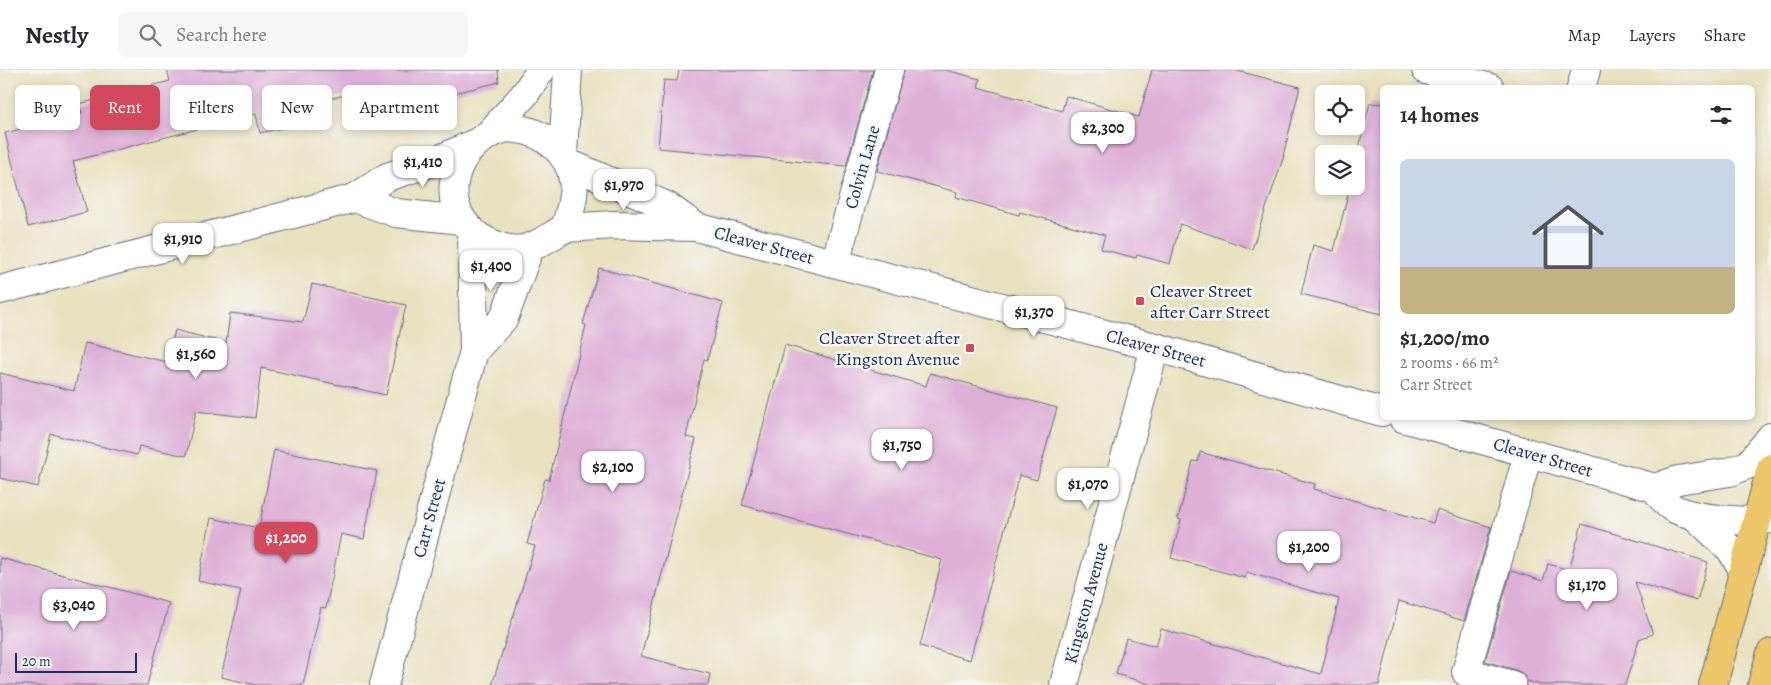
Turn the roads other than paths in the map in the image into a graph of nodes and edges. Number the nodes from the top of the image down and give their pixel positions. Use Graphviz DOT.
graph roads {
  1 [pos="541,70"];
  2 [pos="568,70"];
  3 [pos="888,70"];
  4 [pos="1426,70"];
  5 [pos="1586,70"];
  6 [pos="1479,85"];
  7 [pos="1582,85"];
  8 [pos="481,139"];
  9 [pos="566,159"];
  10 [pos="355,198"];
  11 [pos="467,226"];
  12 [pos="696,227"];
  13 [pos="565,228"];
  14 [pos="530,247"];
  15 [pos="835,263"];
  16 [pos="0,290"];
  17 [pos="1155,347"];
  18 [pos="474,351"];
  19 [pos="1380,411"];
  20 [pos="1419,420"];
  21 [pos="1483,428"];
  22 [pos="1771,437"];
  23 [pos="1528,454"];
  24 [pos="1769,482"];
  25 [pos="1655,488"];
  26 [pos="1695,516"];
  27 [pos="1764,520"];
  28 [pos="1744,571"];
  29 [pos="1771,653"];
  30 [pos="384,685"];
  31 [pos="1064,685"];
  32 [pos="1512,685"];
  33 [pos="1713,685"];
  34 [pos="1762,685"];
  1 -- 8 [label="street"];
  2 -- 9 [label="street"];
  3 -- 15 [label="street, Colvin Lane"];
  4 -- 6 [label="street"];
  5 -- 7 [label="street"];
  8 -- 9 [label="street"];
  8 -- 10 [label="street"];
  8 -- 11 [label="street"];
  9 -- 12 [label="street"];
  9 -- 13 [label="street"];
  10 -- 11 [label="street"];
  10 -- 16 [label="street"];
  11 -- 14 [label="street"];
  11 -- 18 [label="street, Carr Street"];
  12 -- 13 [label="street"];
  12 -- 15 [label="street, Cleaver Street"];
  13 -- 14 [label="street"];
  14 -- 18 [label="street, Carr Street"];
  15 -- 17 [label="street, Cleaver Street"];
  17 -- 19 [label="street, Cleaver Street"];
  17 -- 31 [label="street, Kingston Avenue"];
  18 -- 30 [label="street, Carr Street"];
  20 -- 21 [label="street, Cleaver Street"];
  21 -- 23 [label="street, Cleaver Street"];
  22 -- 25 [label="street"];
  23 -- 25 [label="street, Cleaver Street"];
  23 -- 32 [label="street"];
  24 -- 27 [label="main road"];
  25 -- 26 [label="street"];
  26 -- 27 [label="street"];
  26 -- 28 [label="street"];
  27 -- 28 [label="main road"];
  28 -- 33 [label="main road"];
  29 -- 34 [label="main road"];
}
